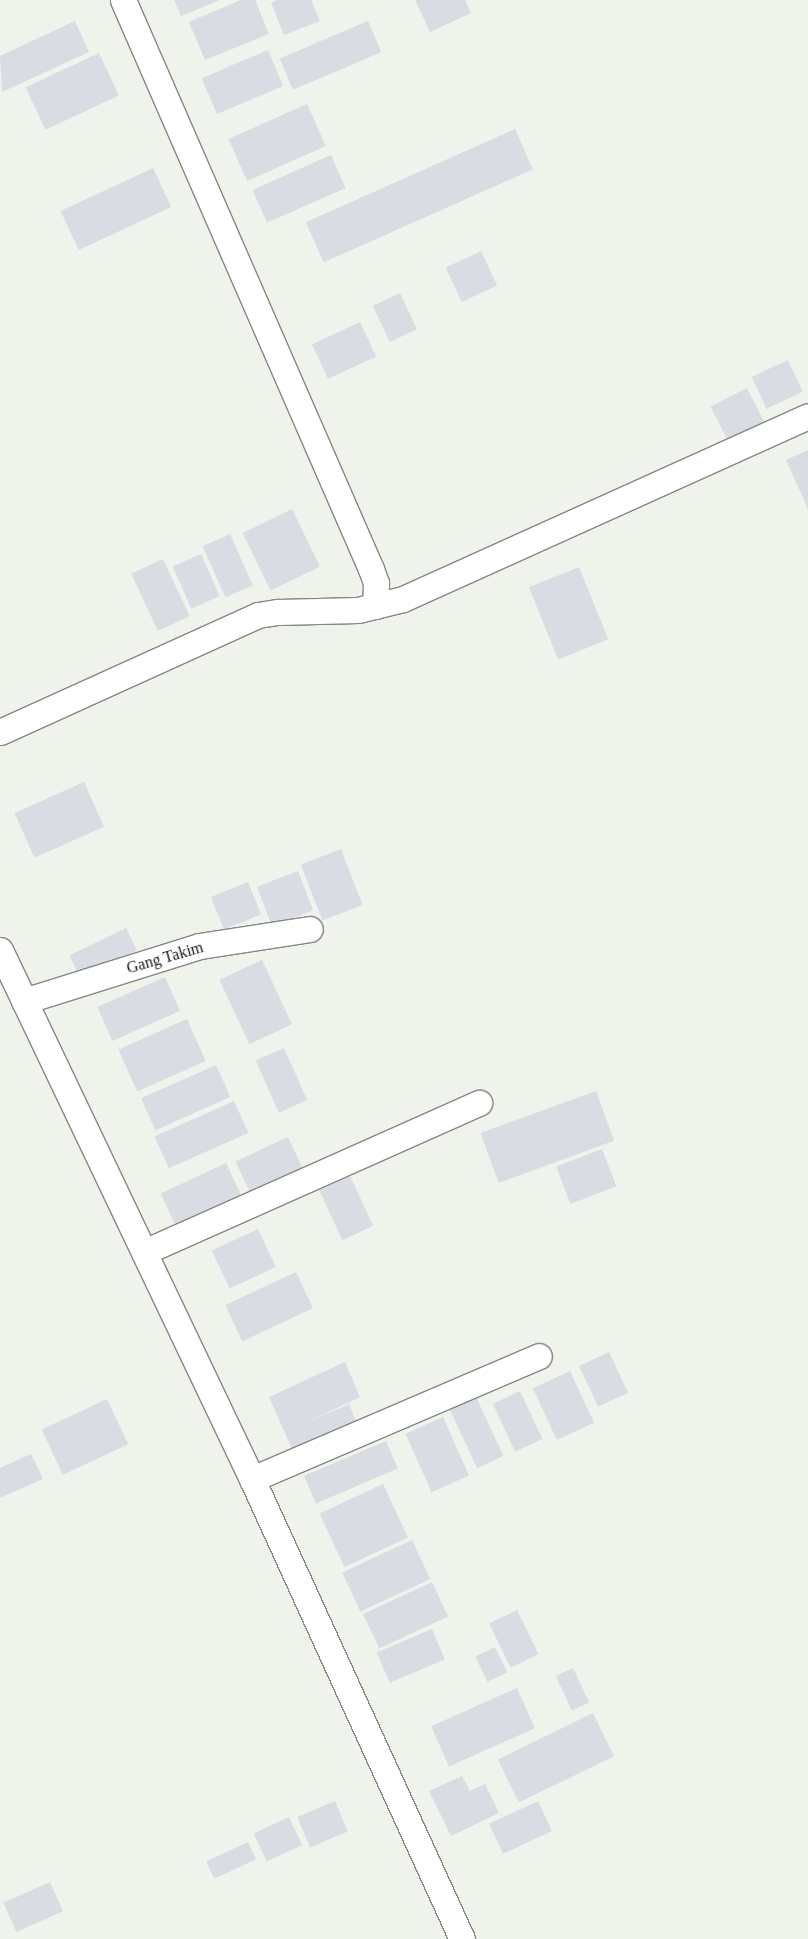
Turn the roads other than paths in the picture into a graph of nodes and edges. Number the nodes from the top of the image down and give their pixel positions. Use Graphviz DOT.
graph roads {
  1 [pos="123,0"];
  2 [pos="808,416"];
  3 [pos="375,606"];
  4 [pos="0,732"];
  5 [pos="310,929"];
  6 [pos="0,950"];
  7 [pos="24,1001"];
  8 [pos="479,1103"];
  9 [pos="144,1252"];
  10 [pos="539,1356"];
  11 [pos="252,1479"];
  12 [pos="462,1939"];
  1 -- 3 [label="street"];
  2 -- 3 [label="street"];
  3 -- 4 [label="street"];
  5 -- 7 [label="street, Gang Takim"];
  6 -- 7 [label="street"];
  7 -- 9 [label="street"];
  8 -- 9 [label="street"];
  9 -- 11 [label="street"];
  10 -- 11 [label="street"];
  11 -- 12 [label="street"];
}
